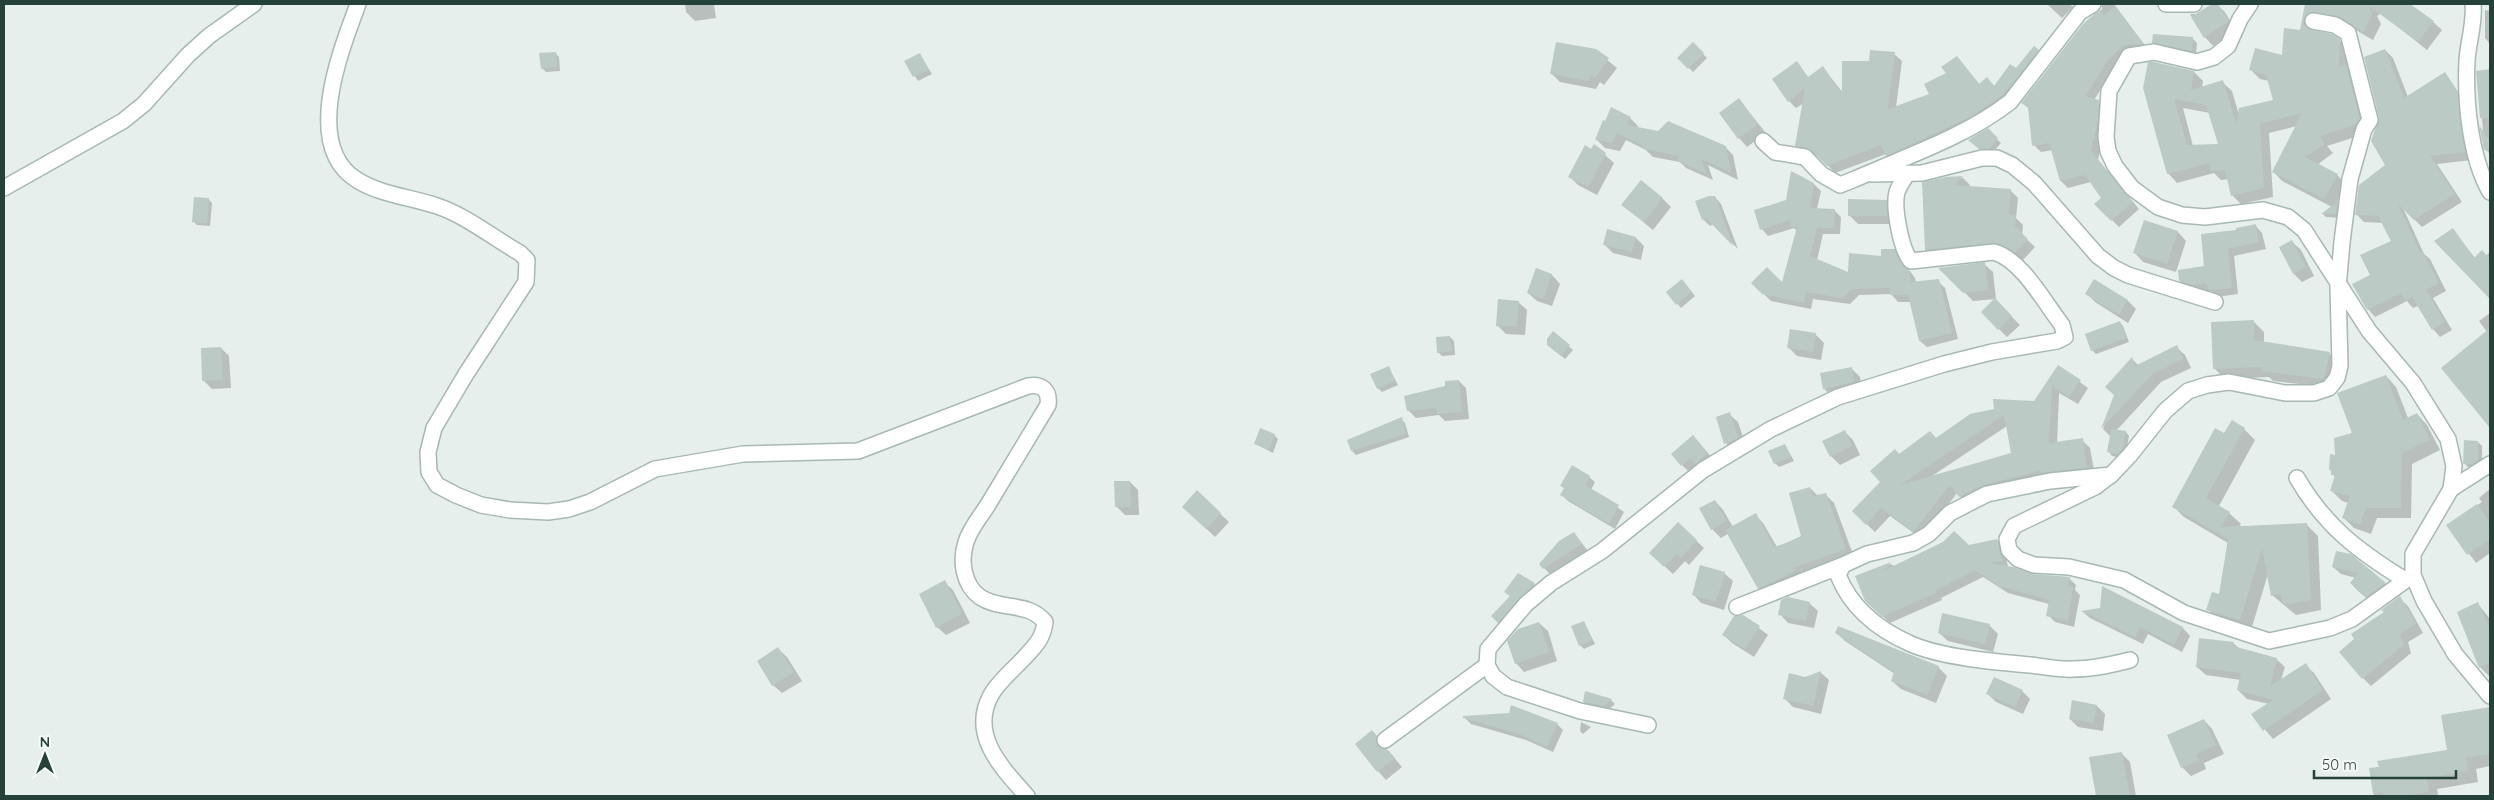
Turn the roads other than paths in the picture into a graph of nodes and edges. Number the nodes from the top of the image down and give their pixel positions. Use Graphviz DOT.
graph roads {
  1 [pos="254,4"];
  2 [pos="358,4"];
  3 [pos="2093,4"];
  4 [pos="2166,4"];
  5 [pos="2194,4"];
  6 [pos="2250,4"];
  7 [pos="2473,4"];
  8 [pos="2312,21"];
  9 [pos="1763,141"];
  10 [pos="1868,174"];
  11 [pos="1907,174"];
  12 [pos="2489,187"];
  13 [pos="4,188"];
  14 [pos="2338,287"];
  15 [pos="2215,302"];
  16 [pos="2490,464"];
  17 [pos="2111,475"];
  18 [pos="2296,478"];
  19 [pos="2451,489"];
  20 [pos="1843,565"];
  21 [pos="2409,577"];
  22 [pos="1737,607"];
  23 [pos="2130,660"];
  24 [pos="1487,665"];
  25 [pos="2490,696"];
  26 [pos="1648,725"];
  27 [pos="1385,740"];
  28 [pos="1027,796"];
  1 -- 13 [label="street"];
  2 -- 28 [label="street"];
  3 -- 10 [label="street"];
  4 -- 5 [label="street"];
  6 -- 14 [label="street"];
  7 -- 12 [label="street"];
  8 -- 14 [label="street"];
  9 -- 10 [label="street"];
  10 -- 11 [label="street"];
  11 -- 15 [label="street"];
  11 -- 24 [label="street"];
  14 -- 17 [label="street"];
  14 -- 19 [label="street"];
  16 -- 19 [label="street"];
  17 -- 20 [label="street"];
  17 -- 21 [label="street"];
  18 -- 21 [label="street"];
  19 -- 21 [label="street"];
  20 -- 22 [label="street"];
  20 -- 23 [label="street"];
  21 -- 25 [label="street"];
  24 -- 26 [label="street"];
  24 -- 27 [label="street"];
}
